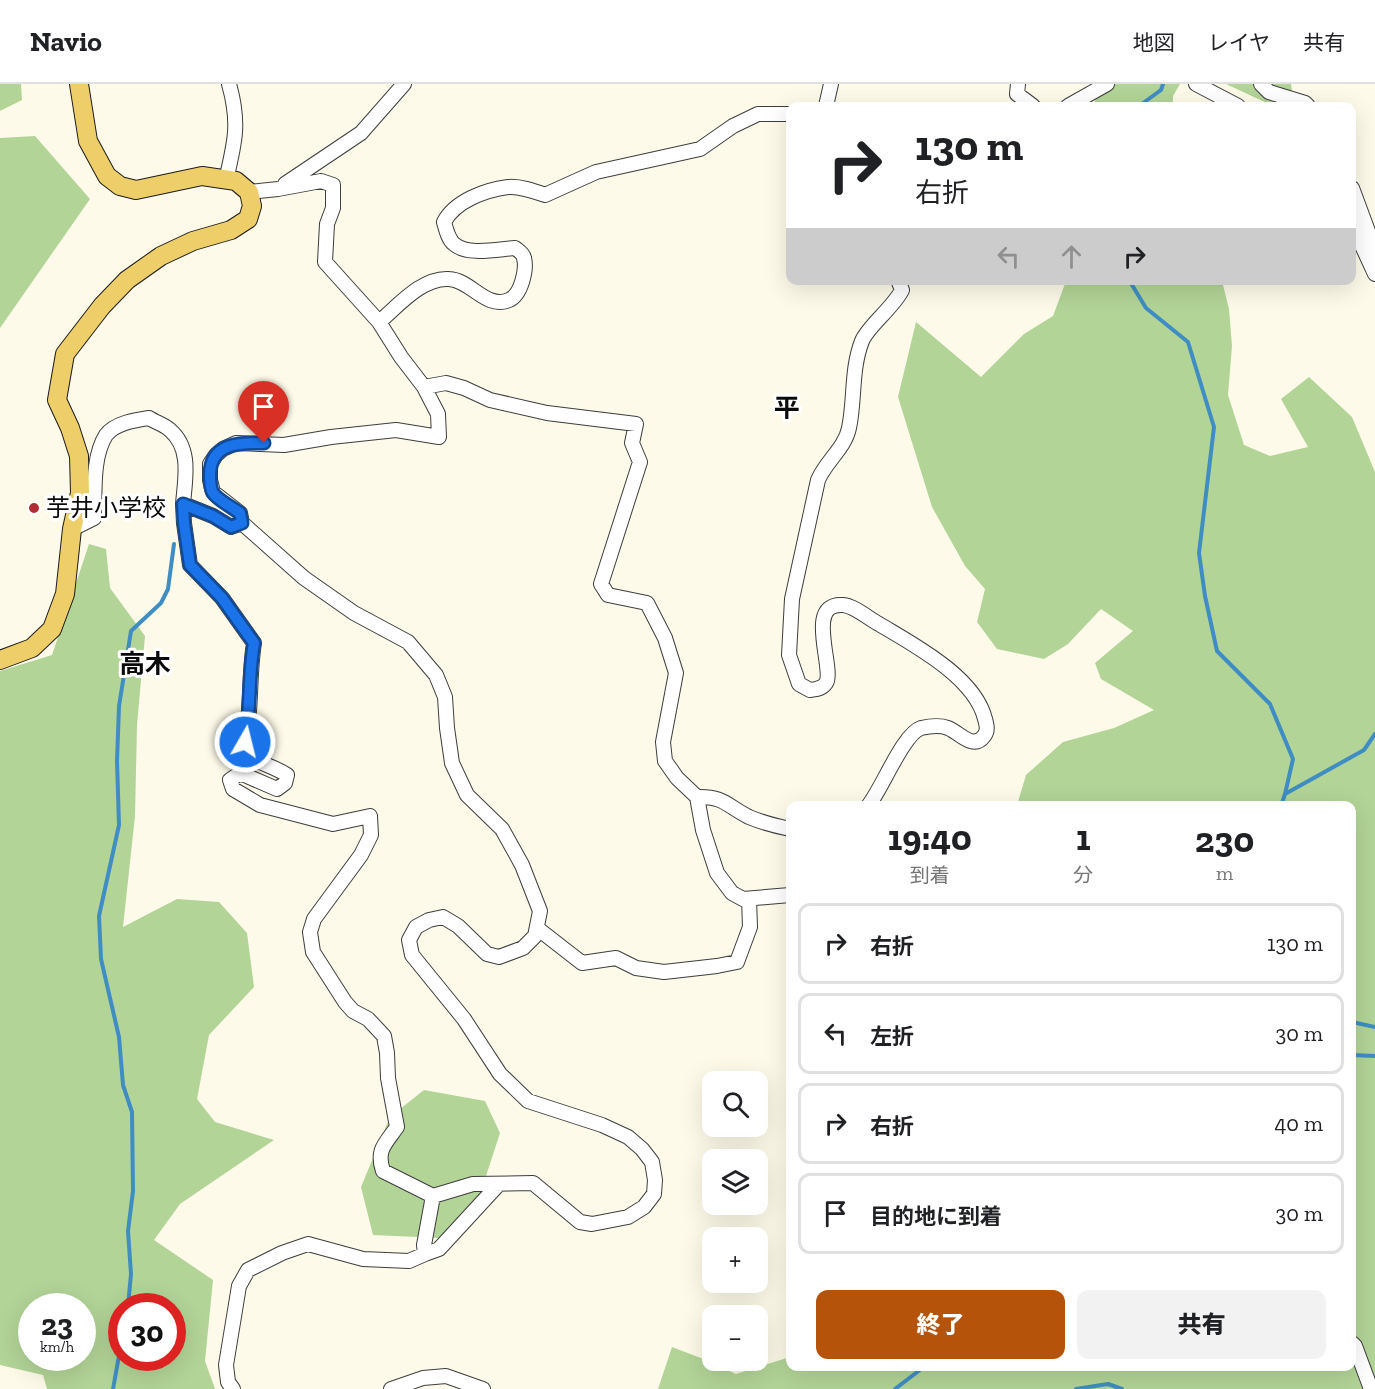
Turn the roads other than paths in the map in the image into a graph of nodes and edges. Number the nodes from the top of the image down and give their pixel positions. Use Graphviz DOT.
graph roads {
  1 [pos="229,84"];
  2 [pos="404,84"];
  3 [pos="831,84"];
  4 [pos="1107,84"];
  5 [pos="1196,84"];
  6 [pos="1261,84"];
  7 [pos="82,86"];
  8 [pos="827,102"];
  9 [pos="1075,102"];
  10 [pos="1230,102"];
  11 [pos="1302,102"];
  12 [pos="786,114"];
  13 [pos="226,180"];
  14 [pos="278,189"];
  15 [pos="249,192"];
  16 [pos="1356,199"];
  17 [pos="1356,233"];
  18 [pos="1375,250"];
  19 [pos="1375,273"];
  20 [pos="900,285"];
  21 [pos="379,322"];
  22 [pos="424,387"];
  23 [pos="183,504"];
  24 [pos="242,523"];
  25 [pos="72,529"];
  26 [pos="0,660"];
  27 [pos="697,797"];
  28 [pos="871,801"];
  29 [pos="786,828"];
  30 [pos="786,895"];
  31 [pos="749,899"];
  32 [pos="537,927"];
  33 [pos="498,1185"];
  34 [pos="433,1196"];
  35 [pos="425,1254"];
  36 [pos="1356,1349"];
  37 [pos="233,1389"];
  38 [pos="391,1389"];
  39 [pos="483,1389"];
  40 [pos="1371,1389"];
  1 -- 13 [label="street"];
  2 -- 14 [label="street"];
  3 -- 8 [label="street"];
  4 -- 9 [label="street"];
  5 -- 10 [label="street"];
  6 -- 11 [label="street"];
  7 -- 13 [label="main road"];
  12 -- 21 [label="street"];
  13 -- 15 [label="main road"];
  14 -- 15 [label="street"];
  14 -- 21 [label="street"];
  15 -- 25 [label="main road"];
  16 -- 18 [label="street"];
  17 -- 19 [label="street"];
  20 -- 28 [label="street"];
  21 -- 22 [label="street"];
  22 -- 24 [label="street"];
  22 -- 27 [label="street"];
  23 -- 24 [label="street"];
  23 -- 25 [label="street"];
  23 -- 34 [label="street"];
  24 -- 32 [label="street"];
  25 -- 26 [label="main road"];
  27 -- 29 [label="street"];
  27 -- 31 [label="street"];
  30 -- 31 [label="street"];
  31 -- 32 [label="street"];
  32 -- 33 [label="street"];
  33 -- 34 [label="street"];
  33 -- 35 [label="street"];
  34 -- 35 [label="street"];
  35 -- 37 [label="street"];
  36 -- 40 [label="street"];
  38 -- 39 [label="street"];
}
